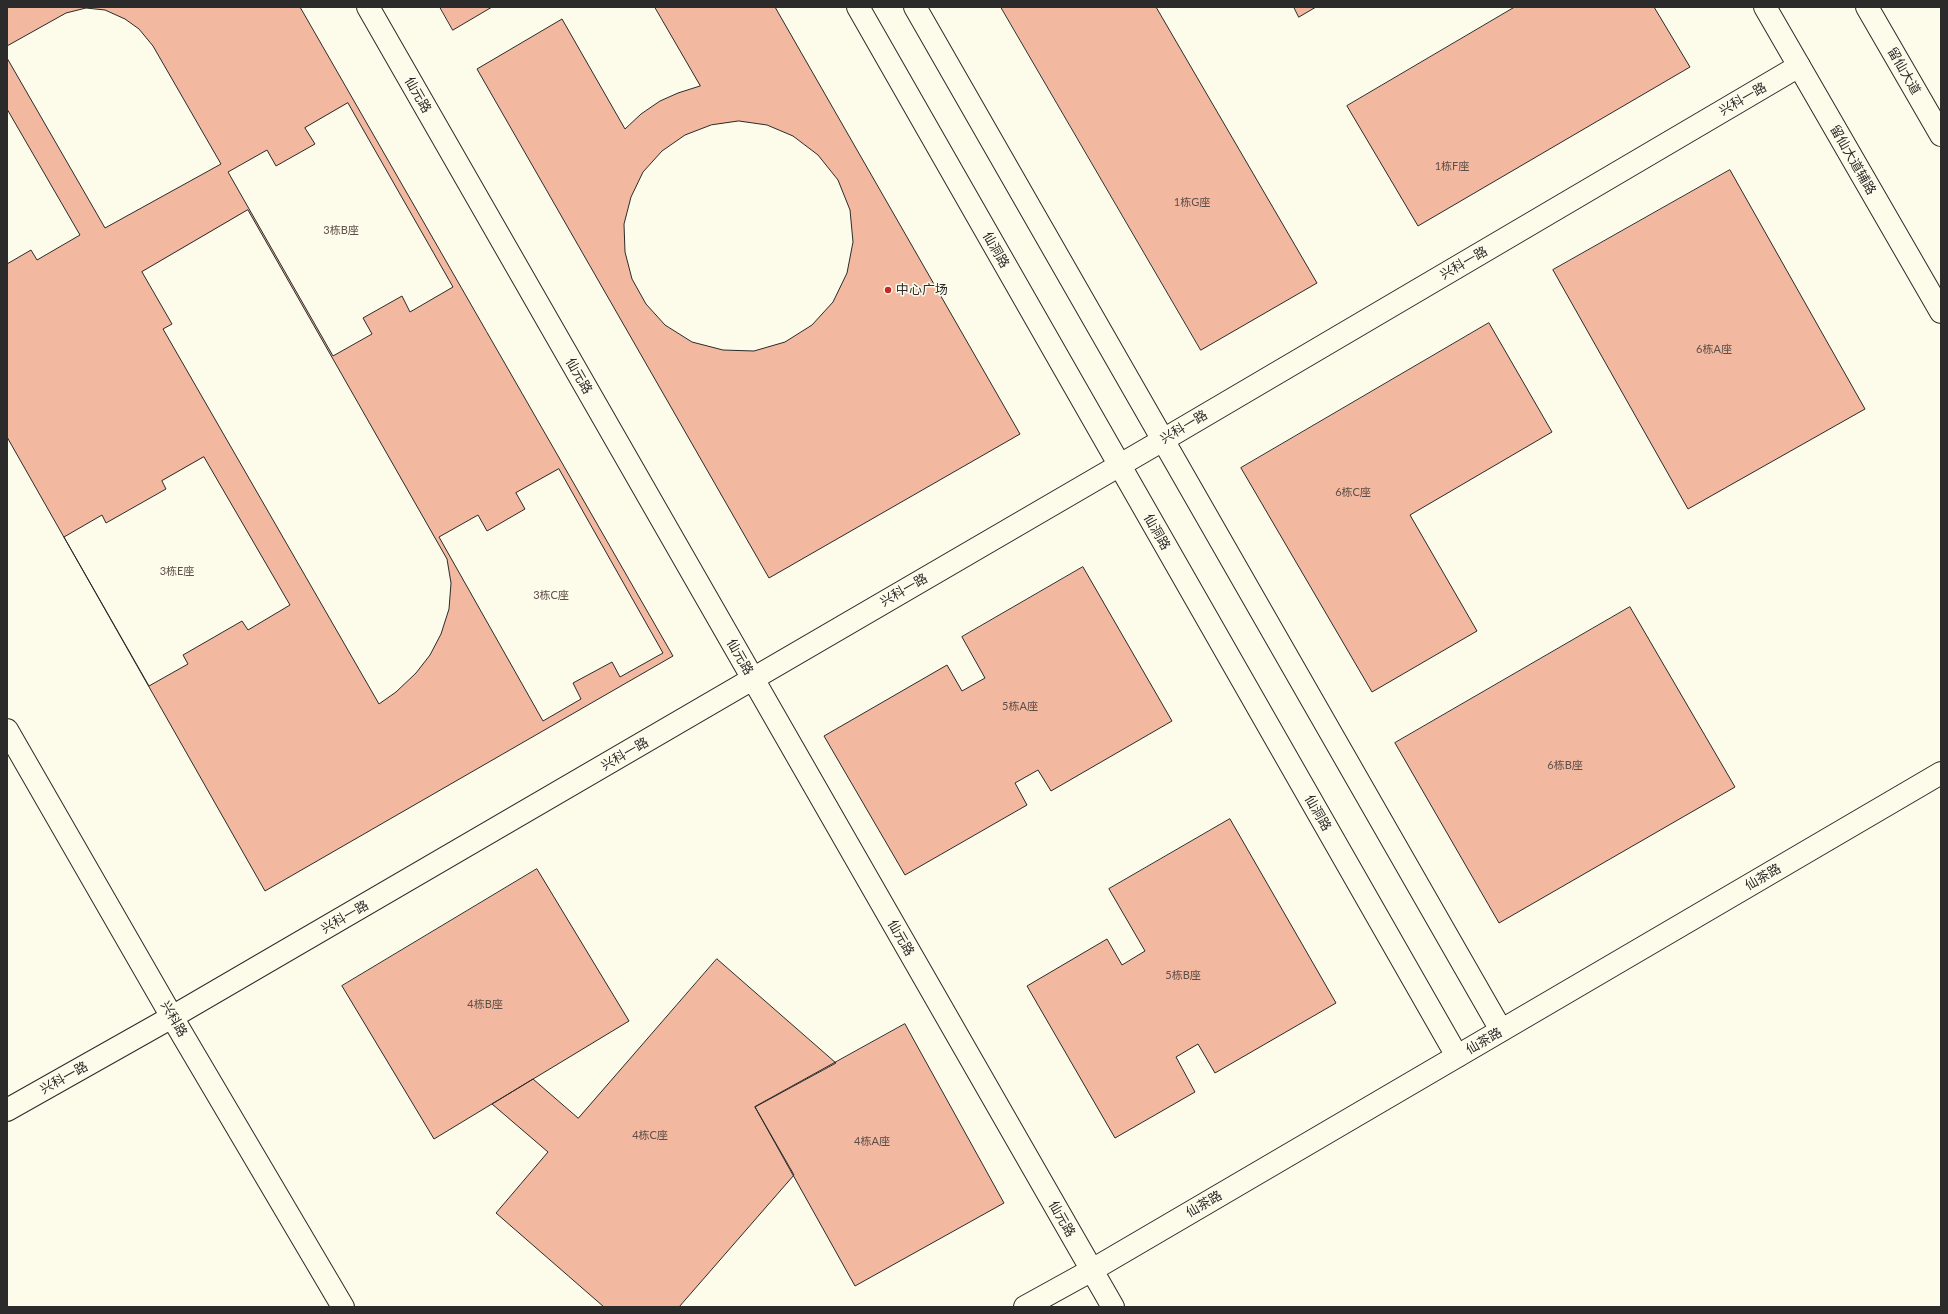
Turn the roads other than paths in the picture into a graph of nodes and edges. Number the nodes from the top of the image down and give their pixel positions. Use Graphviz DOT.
graph roads {
  1 [pos="368,7"];
  2 [pos="858,7"];
  3 [pos="915,7"];
  4 [pos="1765,7"];
  5 [pos="1867,7"];
  6 [pos="1799,66"];
  7 [pos="1941,135"];
  8 [pos="1941,312"];
  9 [pos="1163,440"];
  10 [pos="1119,466"];
  11 [pos="753,679"];
  12 [pos="7,730"];
  13 [pos="1941,773"];
  14 [pos="172,1017"];
  15 [pos="1502,1030"];
  16 [pos="1457,1056"];
  17 [pos="7,1110"];
  18 [pos="1092,1270"];
  19 [pos="343,1307"];
  20 [pos="1025,1307"];
  21 [pos="1113,1307"];
  1 -- 11 [label="street, 仙元路"];
  2 -- 10 [label="street, 仙洞路"];
  3 -- 9 [label="street"];
  4 -- 6 [label="street, 留仙大道辅路"];
  5 -- 7 [label="street, 留仙大道"];
  6 -- 8 [label="street, 留仙大道辅路"];
  6 -- 9 [label="street, 兴科一路"];
  9 -- 10 [label="street, 兴科一路"];
  9 -- 15 [label="street"];
  10 -- 11 [label="street, 兴科一路"];
  10 -- 16 [label="street, 仙洞路"];
  11 -- 14 [label="street, 兴科一路"];
  11 -- 18 [label="street, 仙元路"];
  12 -- 14 [label="street, 兴科路"];
  13 -- 15 [label="street, 仙茶路"];
  14 -- 17 [label="street, 兴科一路"];
  14 -- 19 [label="street, 兴科路"];
  15 -- 16 [label="street, 仙茶路"];
  16 -- 18 [label="street, 仙茶路"];
  18 -- 20 [label="street, 仙茶路"];
  18 -- 21 [label="street, 仙元路"];
}
